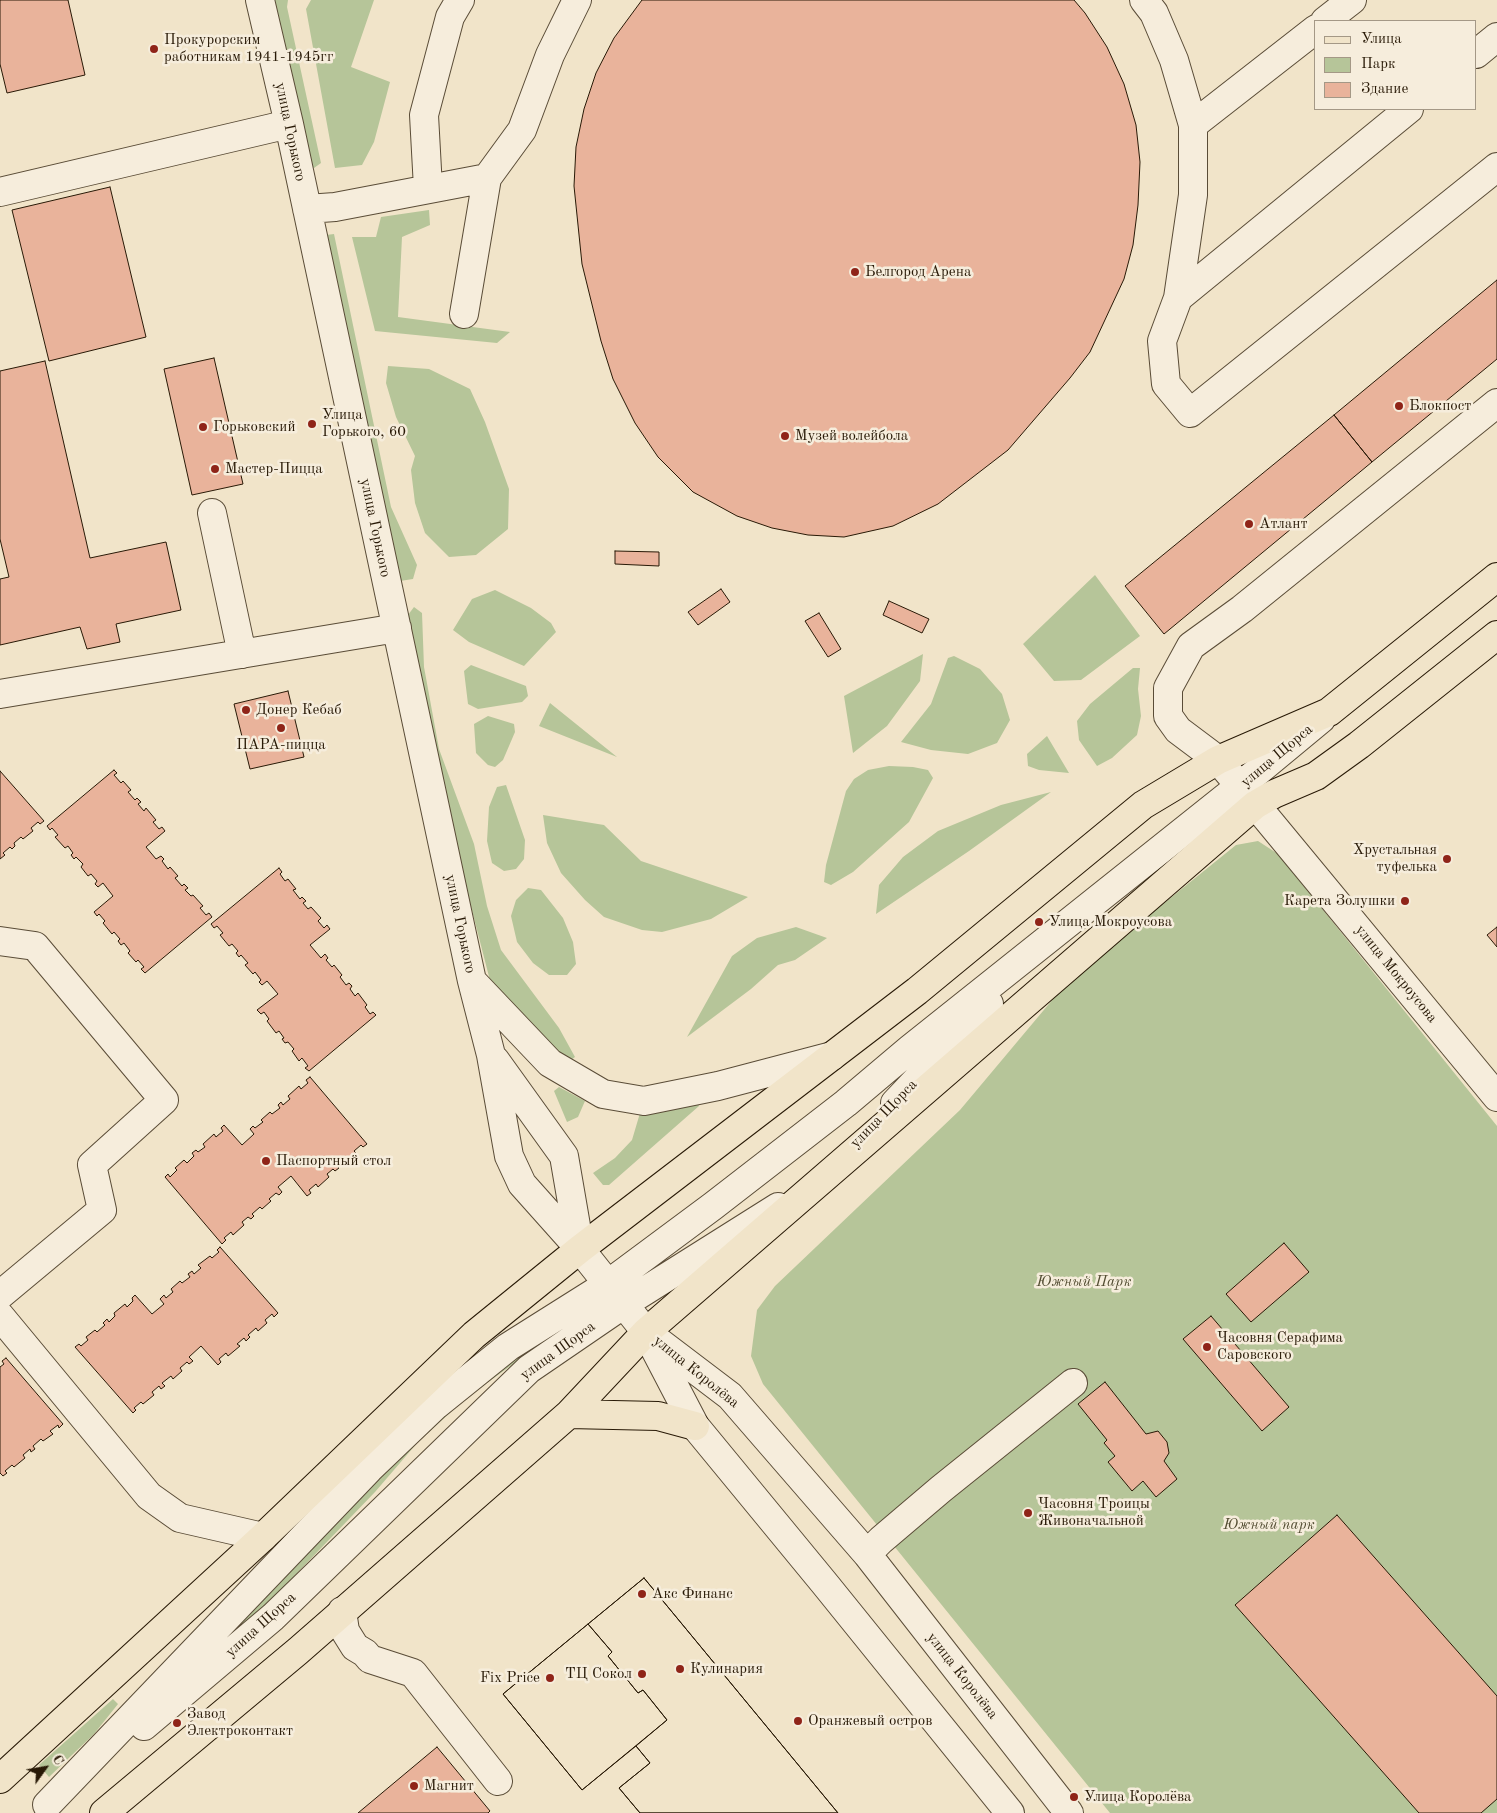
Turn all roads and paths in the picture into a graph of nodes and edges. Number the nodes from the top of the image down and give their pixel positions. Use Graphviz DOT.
graph roads {
  1 [pos="260,0"];
  2 [pos="460,0"];
  3 [pos="577,0"];
  4 [pos="1352,0"];
  5 [pos="1156,4"];
  6 [pos="1326,20"];
  7 [pos="1314,30"];
  8 [pos="1497,37"];
  9 [pos="1477,53"];
  10 [pos="1408,110"];
  11 [pos="289,124"];
  12 [pos="1193,125"];
  13 [pos="1497,167"];
  14 [pos="487,178"];
  15 [pos="428,188"];
  16 [pos="0,192"];
  17 [pos="307,209"];
  18 [pos="1178,298"];
  19 [pos="464,314"];
  20 [pos="1497,403"];
  21 [pos="212,513"];
  22 [pos="1497,577"];
  23 [pos="397,628"];
  24 [pos="1497,635"];
  25 [pos="242,654"];
  26 [pos="0,694"];
  27 [pos="1329,712"];
  28 [pos="1218,760"];
  29 [pos="1248,795"];
  30 [pos="1056,934"];
  31 [pos="0,941"];
  32 [pos="472,981"];
  33 [pos="491,1055"];
  34 [pos="832,1056"];
  35 [pos="1497,1097"];
  36 [pos="822,1180"];
  37 [pos="580,1249"];
  38 [pos="616,1294"];
  39 [pos="0,1295"];
  40 [pos="0,1316"];
  41 [pos="646,1332"];
  42 [pos="1073,1383"];
  43 [pos="569,1414"];
  44 [pos="695,1426"];
  45 [pos="263,1537"];
  46 [pos="867,1554"];
  47 [pos="342,1610"];
  48 [pos="0,1779"];
  49 [pos="498,1781"];
  50 [pos="42,1809"];
  51 [pos="104,1813"];
  52 [pos="1010,1813"];
  53 [pos="1069,1813"];
  1 -- 11 [label="street, улица Горького"];
  2 -- 15 [label="street"];
  3 -- 14 [label="street"];
  4 -- 6 [label="street"];
  5 -- 12 [label="street"];
  7 -- 12 [label="street"];
  8 -- 9 [label="street"];
  10 -- 18 [label="street"];
  11 -- 16 [label="street"];
  11 -- 17 [label="street, улица Горького"];
  12 -- 18 [label="street"];
  13 -- 18 [label="street"];
  14 -- 15 [label="street"];
  14 -- 19 [label="street"];
  15 -- 17 [label="street"];
  17 -- 23 [label="street, улица Горького"];
  20 -- 28 [label="street, улица Мокроусова"];
  21 -- 25 [label="street"];
  22 -- 27 [label="main road, улица Щорса"];
  23 -- 25 [label="street"];
  23 -- 32 [label="street, улица Горького"];
  24 -- 29 [label="main road"];
  25 -- 26 [label="street"];
  27 -- 28 [label="main road"];
  27 -- 29 [label="street, улица Щорса"];
  28 -- 29 [label="street, улица Мокроусова"];
  28 -- 34 [label="main road"];
  29 -- 30 [label="street, улица Щорса"];
  29 -- 35 [label="street, улица Мокроусова"];
  29 -- 36 [label="main road"];
  30 -- 36 [label="street, улица Щорса"];
  30 -- 38 [label="street, улица Щорса"];
  31 -- 39 [label="street"];
  32 -- 33 [label="street, улица Горького"];
  32 -- 34 [label="street"];
  33 -- 37 [label="street, улица Горького"];
  33 -- 37 [label="street, улица Горького"];
  34 -- 37 [label="main road"];
  36 -- 38 [label="street, улица Щорса"];
  36 -- 41 [label="main road"];
  37 -- 38 [label="street"];
  37 -- 45 [label="main road"];
  38 -- 41 [label="street"];
  38 -- 50 [label="street, улица Щорса"];
  38 -- 50 [label="street, улица Щорса"];
  40 -- 45 [label="street"];
  41 -- 43 [label="main road"];
  41 -- 44 [label="street, улица Королёва"];
  41 -- 46 [label="street, улица Королёва"];
  42 -- 46 [label="street"];
  43 -- 44 [label="main road"];
  43 -- 47 [label="main road"];
  44 -- 52 [label="street, улица Королёва"];
  45 -- 48 [label="main road"];
  46 -- 53 [label="street, улица Королёва"];
  47 -- 49 [label="street"];
  47 -- 51 [label="main road"];
}
